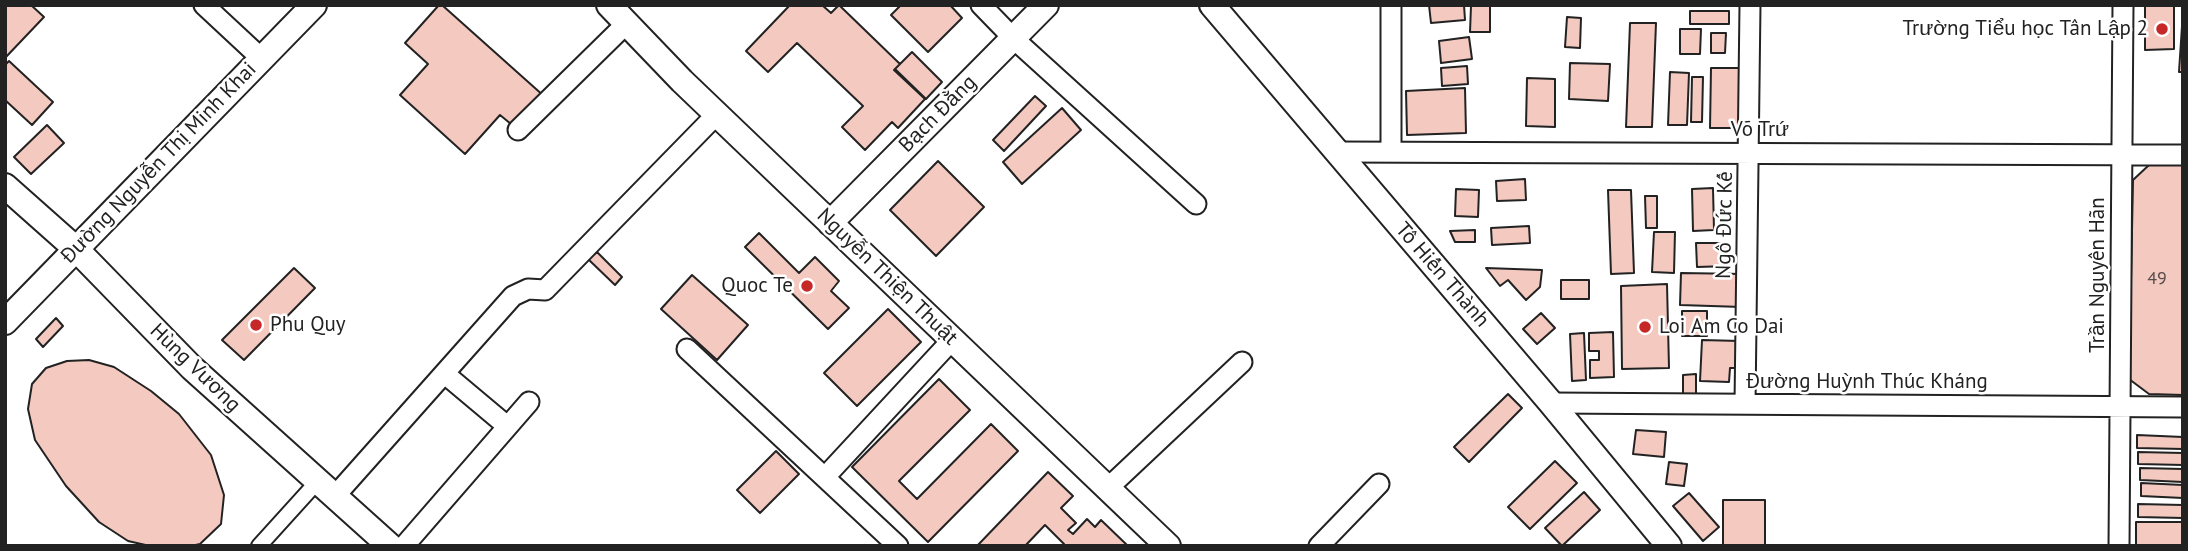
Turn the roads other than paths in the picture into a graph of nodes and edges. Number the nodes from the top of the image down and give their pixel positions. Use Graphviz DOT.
graph roads {
  1 [pos="204,5"];
  2 [pos="314,5"];
  3 [pos="609,5"];
  4 [pos="981,5"];
  5 [pos="1046,5"];
  6 [pos="1212,5"];
  7 [pos="1391,5"];
  8 [pos="1750,5"];
  9 [pos="2123,5"];
  10 [pos="627,23"];
  11 [pos="1014,38"];
  12 [pos="262,59"];
  13 [pos="717,114"];
  14 [pos="518,130"];
  15 [pos="1337,152"];
  16 [pos="1391,152"];
  17 [pos="1749,153"];
  18 [pos="2122,155"];
  19 [pos="2183,155"];
  20 [pos="5,186"];
  21 [pos="1196,204"];
  22 [pos="831,223"];
  23 [pos="76,249"];
  24 [pos="5,322"];
  25 [pos="952,340"];
  26 [pos="687,349"];
  27 [pos="1242,362"];
  28 [pos="445,374"];
  29 [pos="529,402"];
  30 [pos="1551,403"];
  31 [pos="1745,404"];
  32 [pos="2120,407"];
  33 [pos="2183,407"];
  34 [pos="507,426"];
  35 [pos="825,477"];
  36 [pos="1379,484"];
  37 [pos="1108,488"];
  38 [pos="326,489"];
  39 [pos="259,546"];
  40 [pos="390,546"];
  41 [pos="404,546"];
  42 [pos="898,546"];
  43 [pos="1168,546"];
  44 [pos="1319,546"];
  45 [pos="1670,546"];
  46 [pos="2119,546"];
  1 -- 12 [label="street"];
  2 -- 12 [label="street, Đường Nguyễn Thị Minh Khai"];
  3 -- 10 [label="street, Nguyễn Thiện Thuật"];
  4 -- 11 [label="street"];
  5 -- 11 [label="street, Bạch Đằng"];
  6 -- 15 [label="street, Tô Hiến Thành"];
  7 -- 16 [label="street"];
  8 -- 17 [label="street, Ngô Đức Kế"];
  9 -- 18 [label="street, Trần Nguyên Hãn"];
  10 -- 13 [label="street, Nguyễn Thiện Thuật"];
  10 -- 14 [label="street"];
  11 -- 21 [label="street"];
  11 -- 22 [label="street, Bạch Đằng"];
  12 -- 23 [label="street, Đường Nguyễn Thị Minh Khai"];
  13 -- 22 [label="street, Nguyễn Thiện Thuật"];
  13 -- 28 [label="street"];
  15 -- 16 [label="street, Võ Trứ"];
  15 -- 30 [label="street, Tô Hiến Thành"];
  16 -- 17 [label="street, Võ Trứ"];
  17 -- 18 [label="street, Võ Trứ"];
  17 -- 31 [label="street, Ngô Đức Kế"];
  18 -- 19 [label="street, Võ Trứ"];
  18 -- 32 [label="street, Trần Nguyên Hãn"];
  20 -- 23 [label="street, Hùng Vương"];
  22 -- 25 [label="street, Nguyễn Thiện Thuật"];
  23 -- 24 [label="street, Đường Nguyễn Thị Minh Khai"];
  23 -- 38 [label="street, Hùng Vương"];
  25 -- 35 [label="street"];
  25 -- 37 [label="street, Nguyễn Thiện Thuật"];
  26 -- 35 [label="street"];
  27 -- 37 [label="street"];
  28 -- 34 [label="street"];
  28 -- 38 [label="street"];
  29 -- 34 [label="street"];
  30 -- 31 [label="street, Đường Huỳnh Thúc Kháng"];
  30 -- 45 [label="street, Tô Hiến Thành"];
  31 -- 32 [label="street, Đường Huỳnh Thúc Kháng"];
  32 -- 33 [label="street, Đường Huỳnh Thúc Kháng"];
  32 -- 46 [label="street, Trần Nguyên Hãn"];
  34 -- 41 [label="street"];
  35 -- 42 [label="street"];
  36 -- 44 [label="street"];
  37 -- 43 [label="street, Nguyễn Thiện Thuật"];
  38 -- 39 [label="street"];
  38 -- 40 [label="street, Hùng Vương"];
}
